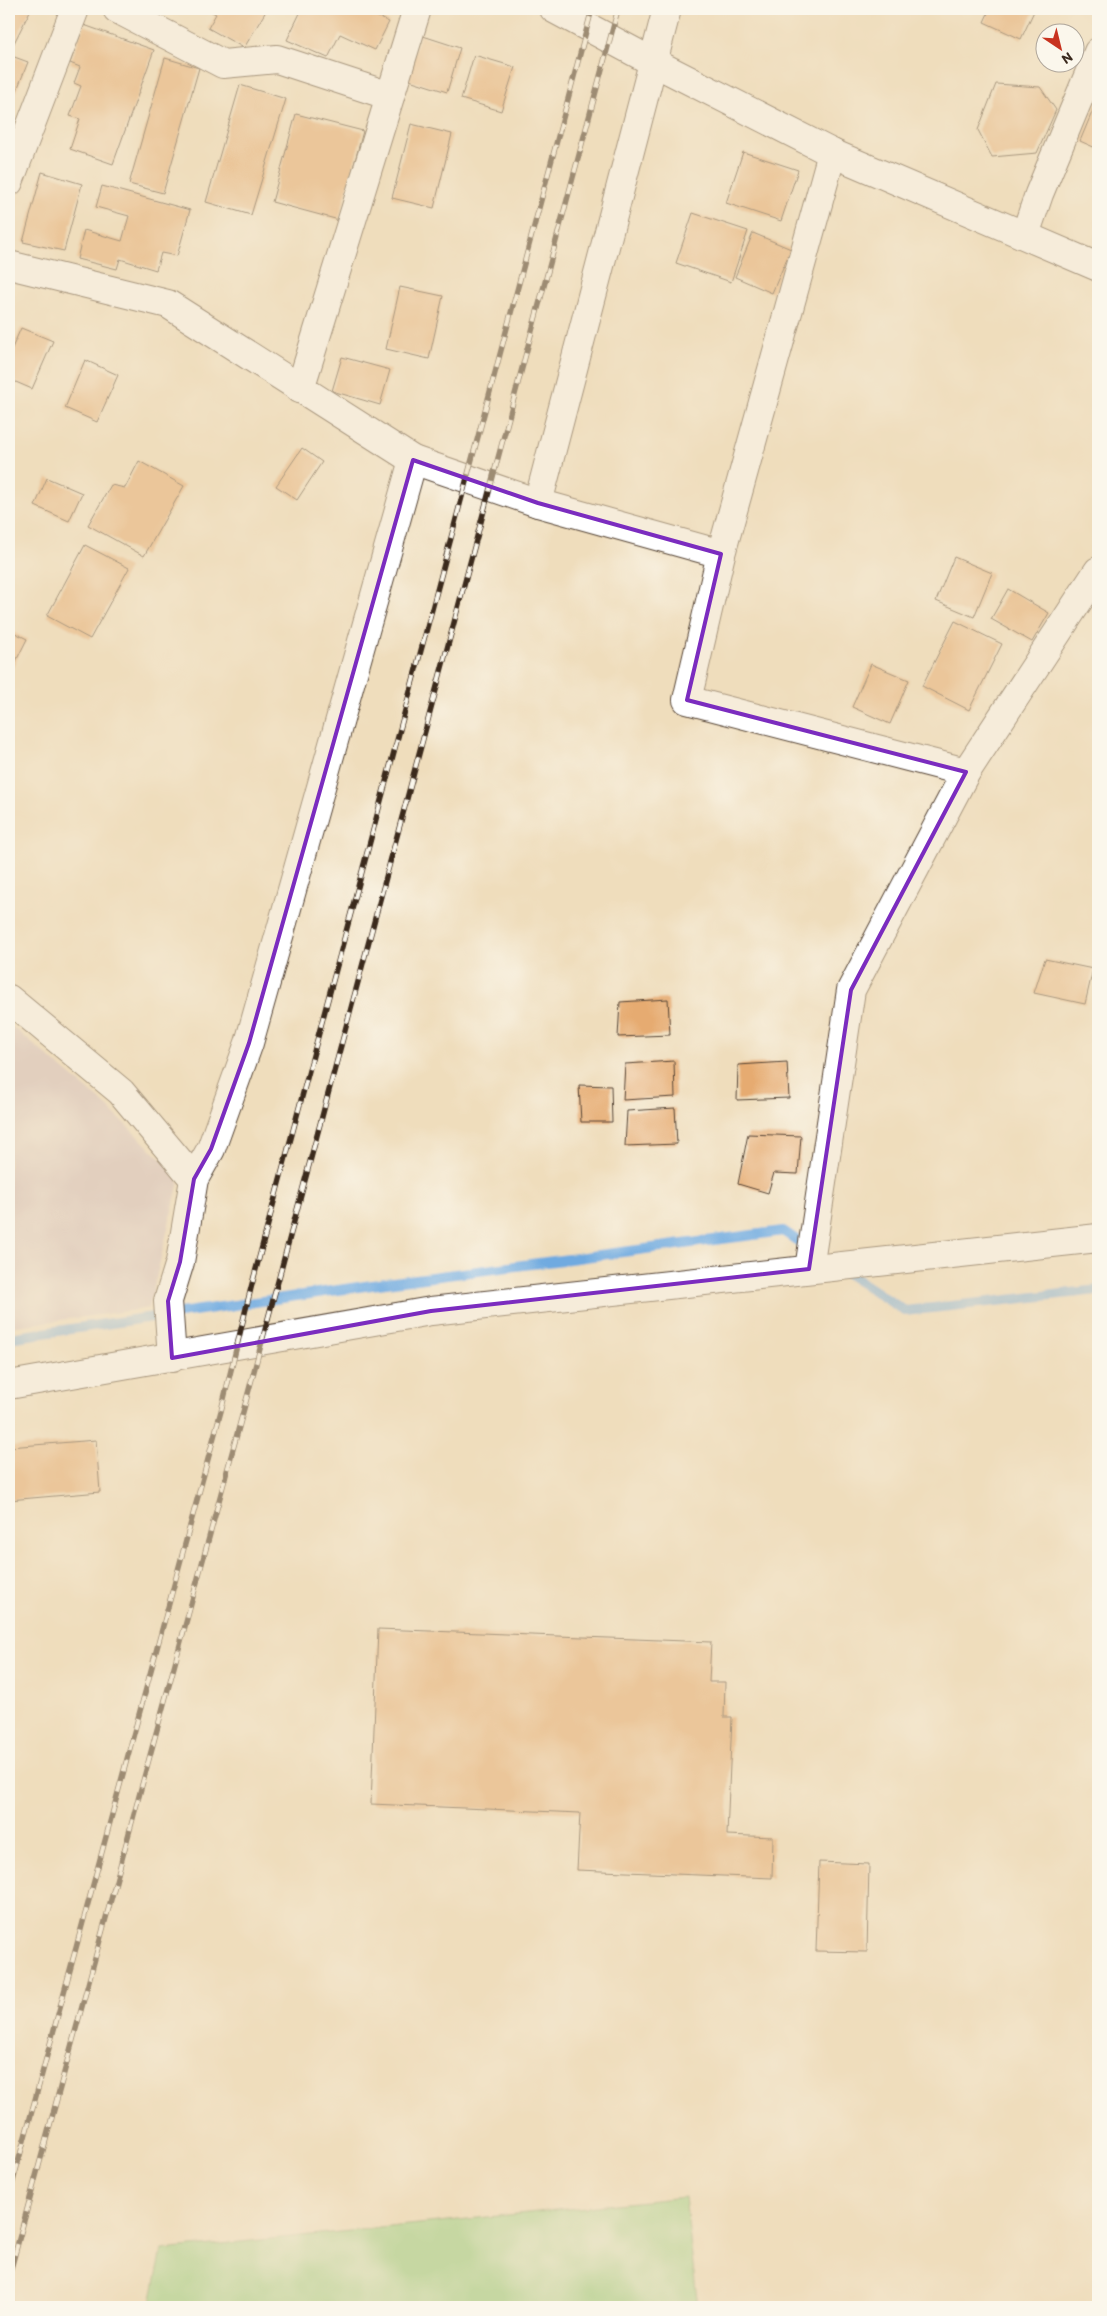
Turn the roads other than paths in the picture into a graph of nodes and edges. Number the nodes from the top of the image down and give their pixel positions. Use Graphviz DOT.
graph roads {
  1 [pos="75,9"];
  2 [pos="117,9"];
  3 [pos="417,9"];
  4 [pos="554,9"];
  5 [pos="667,9"];
  6 [pos="1098,52"];
  7 [pos="653,62"];
  8 [pos="390,96"];
  9 [pos="832,153"];
  10 [pos="9,182"];
  11 [pos="1025,235"];
  12 [pos="9,265"];
  13 [pos="1098,267"];
  14 [pos="300,388"];
  15 [pos="413,460"];
  16 [pos="538,503"];
  17 [pos="721,554"];
  18 [pos="1098,571"];
  19 [pos="966,772"];
  20 [pos="9,999"];
  21 [pos="194,1180"];
  22 [pos="1098,1238"];
  23 [pos="810,1268"];
  24 [pos="172,1349"];
  25 [pos="9,1385"];
  1 -- 10 [label="street"];
  2 -- 8 [label="street"];
  3 -- 8 [label="street"];
  4 -- 7 [label="street"];
  5 -- 7 [label="street"];
  6 -- 11 [label="street"];
  7 -- 9 [label="street"];
  7 -- 16 [label="street"];
  8 -- 14 [label="street"];
  9 -- 11 [label="street"];
  9 -- 17 [label="street"];
  11 -- 13 [label="street"];
  12 -- 14 [label="street"];
  14 -- 15 [label="street"];
  15 -- 16 [label="street"];
  15 -- 21 [label="street"];
  16 -- 17 [label="street"];
  17 -- 19 [label="street"];
  18 -- 19 [label="street"];
  19 -- 23 [label="street"];
  20 -- 21 [label="street"];
  21 -- 24 [label="street"];
  22 -- 23 [label="street"];
  23 -- 24 [label="street"];
  24 -- 25 [label="street"];
}
